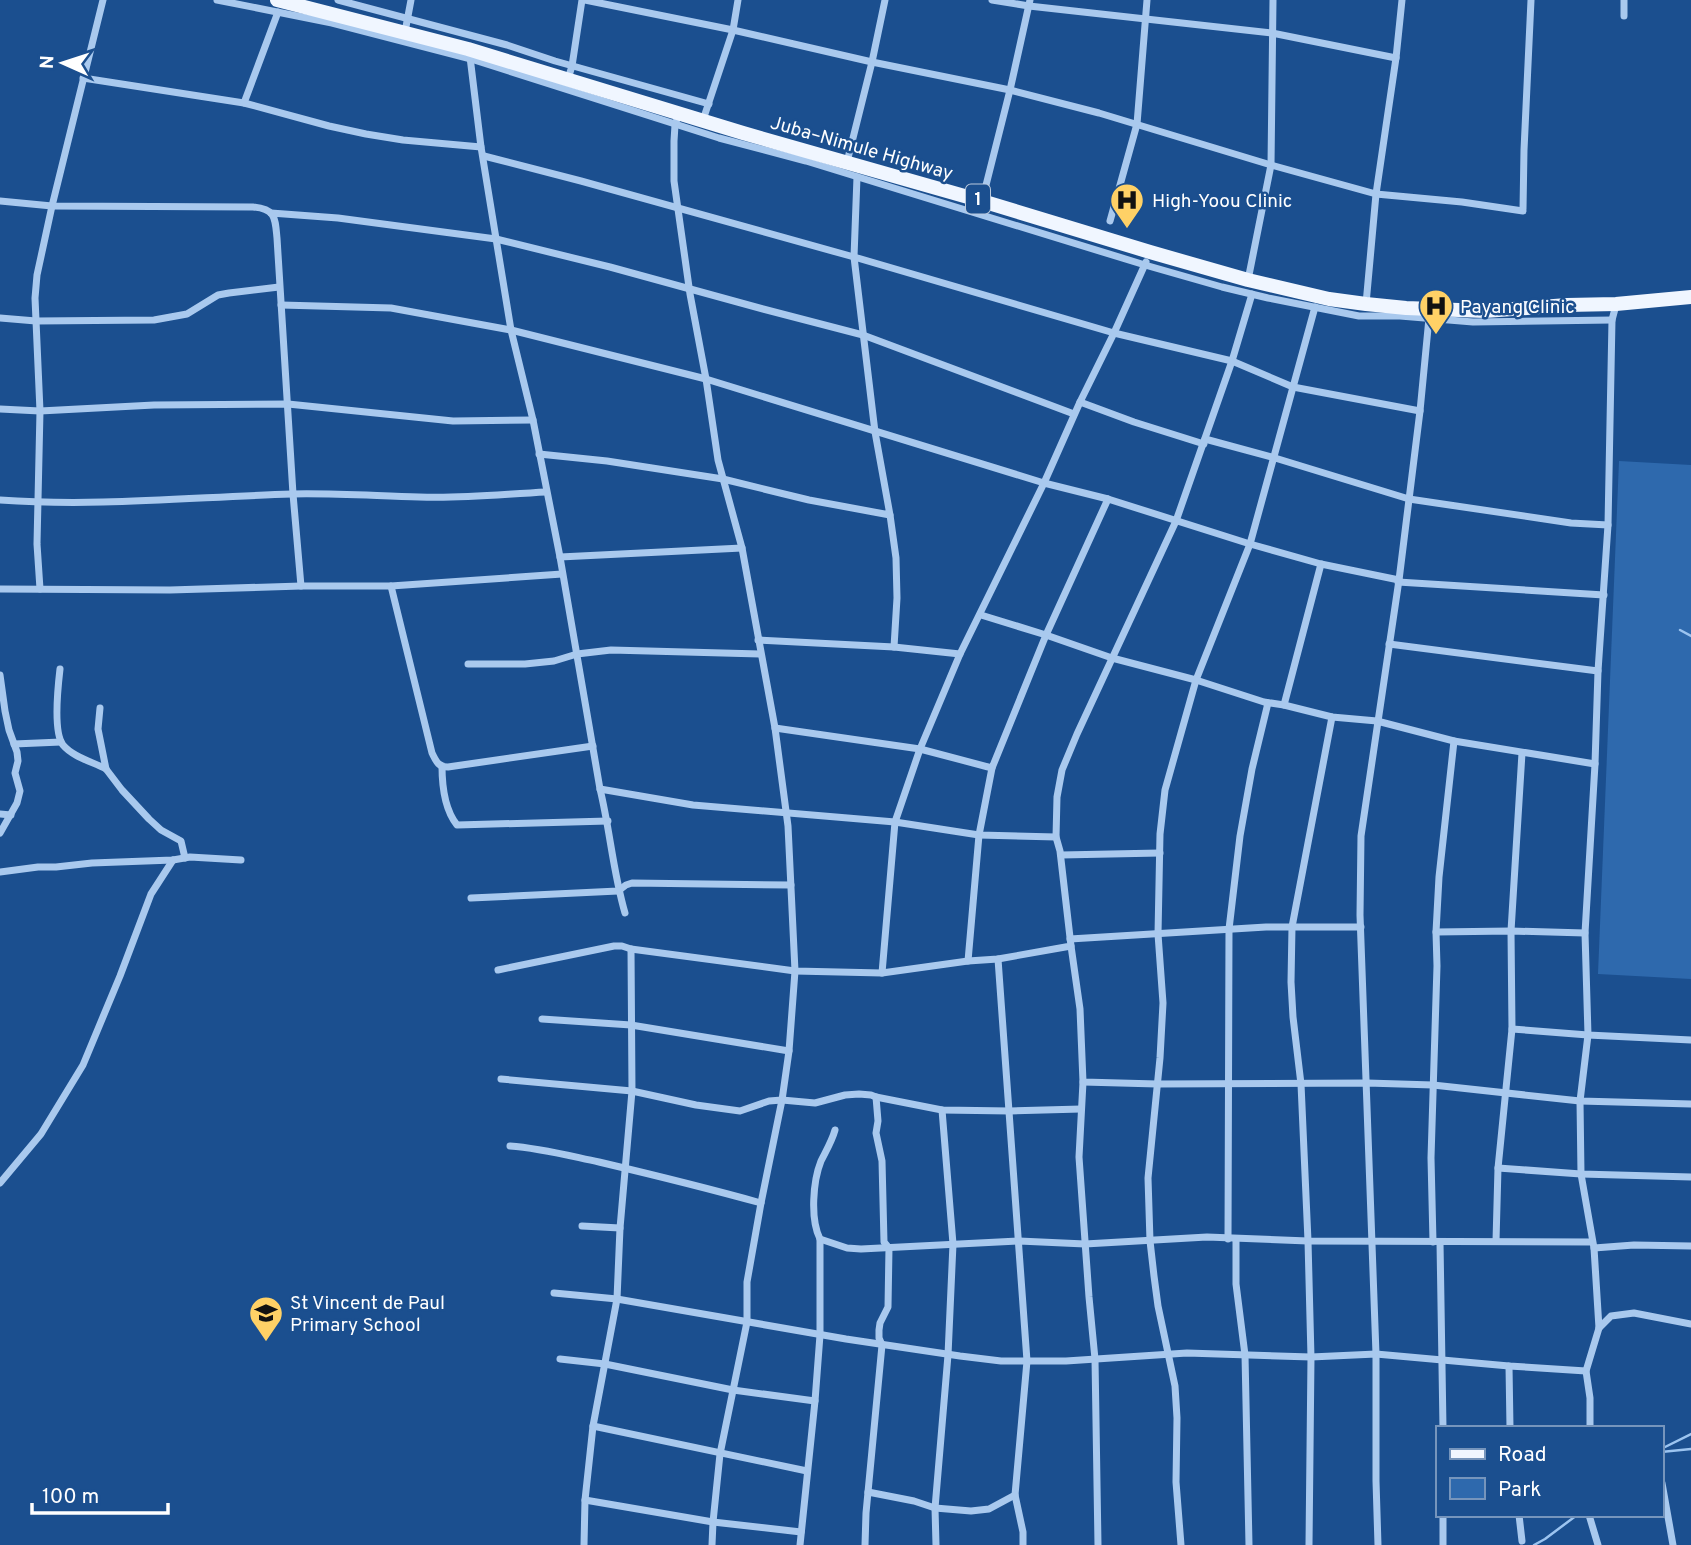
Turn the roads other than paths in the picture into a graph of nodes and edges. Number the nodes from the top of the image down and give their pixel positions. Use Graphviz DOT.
graph roads {
  1 [pos="103,0"];
  2 [pos="216,0"];
  3 [pos="338,0"];
  4 [pos="411,0"];
  5 [pos="584,0"];
  6 [pos="738,0"];
  7 [pos="885,0"];
  8 [pos="992,0"];
  9 [pos="1147,0"];
  10 [pos="1273,0"];
  11 [pos="1402,0"];
  12 [pos="1531,0"];
  13 [pos="1624,0"];
  14 [pos="1030,3"];
  15 [pos="279,5"];
  16 [pos="1624,16"];
  17 [pos="1145,19"];
  18 [pos="406,25"];
  19 [pos="733,30"];
  20 [pos="1272,33"];
  21 [pos="470,54"];
  22 [pos="1396,58"];
  23 [pos="872,62"];
  24 [pos="570,72"];
  25 [pos="83,78"];
  26 [pos="1010,90"];
  27 [pos="244,103"];
  28 [pos="709,104"];
  29 [pos="677,119"];
  30 [pos="703,121"];
  31 [pos="1137,124"];
  32 [pos="481,146"];
  33 [pos="484,156"];
  34 [pos="847,162"];
  35 [pos="1271,165"];
  36 [pos="857,177"];
  37 [pos="1376,194"];
  38 [pos="0,201"];
  39 [pos="982,201"];
  40 [pos="52,206"];
  41 [pos="679,208"];
  42 [pos="271,213"];
  43 [pos="1110,221"];
  44 [pos="496,239"];
  45 [pos="854,257"];
  46 [pos="1147,259"];
  47 [pos="279,287"];
  48 [pos="1250,287"];
  49 [pos="690,288"];
  50 [pos="1691,297"];
  51 [pos="1366,304"];
  52 [pos="1616,304"];
  53 [pos="281,305"];
  54 [pos="1315,307"];
  55 [pos="0,318"];
  56 [pos="1429,318"];
  57 [pos="1612,320"];
  58 [pos="36,321"];
  59 [pos="511,330"];
  60 [pos="1114,333"];
  61 [pos="863,335"];
  62 [pos="1232,361"];
  63 [pos="706,379"];
  64 [pos="1293,387"];
  65 [pos="1080,402"];
  66 [pos="288,404"];
  67 [pos="0,409"];
  68 [pos="40,411"];
  69 [pos="1420,411"];
  70 [pos="1074,414"];
  71 [pos="533,420"];
  72 [pos="875,432"];
  73 [pos="1204,442"];
  74 [pos="539,454"];
  75 [pos="1275,458"];
  76 [pos="723,479"];
  77 [pos="1044,483"];
  78 [pos="546,492"];
  79 [pos="293,494"];
  80 [pos="1108,499"];
  81 [pos="1409,499"];
  82 [pos="0,500"];
  83 [pos="38,503"];
  84 [pos="890,515"];
  85 [pos="1176,521"];
  86 [pos="1608,525"];
  87 [pos="1250,544"];
  88 [pos="742,548"];
  89 [pos="560,557"];
  90 [pos="1321,564"];
  91 [pos="562,574"];
  92 [pos="1399,581"];
  93 [pos="301,586"];
  94 [pos="391,586"];
  95 [pos="0,589"];
  96 [pos="40,589"];
  97 [pos="1604,595"];
  98 [pos="981,615"];
  99 [pos="1046,635"];
  100 [pos="758,640"];
  101 [pos="1389,644"];
  102 [pos="894,647"];
  103 [pos="577,653"];
  104 [pos="760,653"];
  105 [pos="960,654"];
  106 [pos="1112,658"];
  107 [pos="468,664"];
  108 [pos="60,669"];
  109 [pos="1598,671"];
  110 [pos="0,675"];
  111 [pos="1196,680"];
  112 [pos="1268,703"];
  113 [pos="1284,705"];
  114 [pos="100,708"];
  115 [pos="2,711"];
  116 [pos="1332,717"];
  117 [pos="1377,721"];
  118 [pos="775,728"];
  119 [pos="61,741"];
  120 [pos="1454,741"];
  121 [pos="14,744"];
  122 [pos="593,746"];
  123 [pos="920,749"];
  124 [pos="1522,753"];
  125 [pos="1595,764"];
  126 [pos="442,766"];
  127 [pos="992,768"];
  128 [pos="106,769"];
  129 [pos="600,789"];
  130 [pos="786,812"];
  131 [pos="0,814"];
  132 [pos="11,815"];
  133 [pos="608,821"];
  134 [pos="895,822"];
  135 [pos="0,833"];
  136 [pos="979,835"];
  137 [pos="1056,837"];
  138 [pos="1160,853"];
  139 [pos="1061,855"];
  140 [pos="185,858"];
  141 [pos="173,860"];
  142 [pos="241,860"];
  143 [pos="0,872"];
  144 [pos="791,885"];
  145 [pos="618,891"];
  146 [pos="471,898"];
  147 [pos="625,913"];
  148 [pos="1292,927"];
  149 [pos="1361,927"];
  150 [pos="1229,929"];
  151 [pos="1511,931"];
  152 [pos="1436,932"];
  153 [pos="1585,933"];
  154 [pos="1158,934"];
  155 [pos="1070,943"];
  156 [pos="631,950"];
  157 [pos="998,959"];
  158 [pos="968,961"];
  159 [pos="498,970"];
  160 [pos="795,971"];
  161 [pos="882,973"];
  162 [pos="542,1019"];
  163 [pos="631,1025"];
  164 [pos="1512,1029"];
  165 [pos="1588,1035"];
  166 [pos="1691,1040"];
  167 [pos="789,1051"];
  168 [pos="501,1079"];
  169 [pos="1083,1082"];
  170 [pos="1367,1083"];
  171 [pos="1157,1084"];
  172 [pos="1229,1084"];
  173 [pos="1301,1084"];
  174 [pos="1433,1085"];
  175 [pos="632,1091"];
  176 [pos="1505,1092"];
  177 [pos="876,1097"];
  178 [pos="782,1100"];
  179 [pos="1580,1101"];
  180 [pos="1691,1104"];
  181 [pos="1081,1108"];
  182 [pos="942,1111"];
  183 [pos="1010,1111"];
  184 [pos="835,1130"];
  185 [pos="510,1146"];
  186 [pos="626,1168"];
  187 [pos="1498,1168"];
  188 [pos="1581,1174"];
  189 [pos="1691,1177"];
  190 [pos="0,1183"];
  191 [pos="761,1203"];
  192 [pos="582,1226"];
  193 [pos="621,1228"];
  194 [pos="820,1239"];
  195 [pos="1232,1239"];
  196 [pos="1371,1240"];
  197 [pos="1019,1241"];
  198 [pos="1150,1241"];
  199 [pos="1308,1241"];
  200 [pos="1496,1241"];
  201 [pos="1437,1242"];
  202 [pos="953,1244"];
  203 [pos="1085,1244"];
  204 [pos="1593,1245"];
  205 [pos="1691,1246"];
  206 [pos="889,1248"];
  207 [pos="554,1293"];
  208 [pos="617,1300"];
  209 [pos="747,1322"];
  210 [pos="1691,1324"];
  211 [pos="1599,1328"];
  212 [pos="820,1335"];
  213 [pos="882,1345"];
  214 [pos="1376,1354"];
  215 [pos="948,1355"];
  216 [pos="1245,1355"];
  217 [pos="1168,1356"];
  218 [pos="1311,1357"];
  219 [pos="560,1359"];
  220 [pos="1095,1359"];
  221 [pos="1443,1359"];
  222 [pos="1027,1361"];
  223 [pos="605,1364"];
  224 [pos="1509,1366"];
  225 [pos="1586,1371"];
  226 [pos="733,1390"];
  227 [pos="815,1401"];
  228 [pos="593,1426"];
  229 [pos="1443,1426"];
  230 [pos="1510,1426"];
  231 [pos="1590,1426"];
  232 [pos="720,1454"];
  233 [pos="807,1471"];
  234 [pos="1663,1488"];
  235 [pos="868,1492"];
  236 [pos="1014,1495"];
  237 [pos="585,1500"];
  238 [pos="935,1508"];
  239 [pos="1443,1517"];
  240 [pos="1519,1517"];
  241 [pos="1590,1517"];
  242 [pos="713,1522"];
  243 [pos="801,1532"];
  244 [pos="1522,1541"];
  245 [pos="583,1545"];
  246 [pos="712,1545"];
  247 [pos="800,1545"];
  248 [pos="864,1545"];
  249 [pos="936,1545"];
  250 [pos="1023,1545"];
  251 [pos="1098,1545"];
  252 [pos="1181,1545"];
  253 [pos="1249,1545"];
  254 [pos="1309,1545"];
  255 [pos="1378,1545"];
  256 [pos="1443,1545"];
  257 [pos="1598,1545"];
  258 [pos="1674,1545"];
  1 -- 25 [label="street"];
  2 -- 15 [label="street"];
  3 -- 18 [label="street"];
  4 -- 18 [label="street"];
  5 -- 19 [label="street"];
  5 -- 24 [label="street"];
  6 -- 19 [label="street"];
  7 -- 23 [label="street"];
  8 -- 14 [label="street"];
  9 -- 17 [label="street"];
  10 -- 20 [label="street"];
  11 -- 22 [label="street"];
  12 -- 37 [label="street"];
  13 -- 16 [label="street"];
  14 -- 17 [label="street"];
  14 -- 26 [label="street"];
  15 -- 18 [label="main road, Juba–Nimule Highway / 1"];
  15 -- 21 [label="street"];
  15 -- 27 [label="street"];
  17 -- 20 [label="street"];
  17 -- 31 [label="street"];
  18 -- 21 [label="main road, Juba–Nimule Highway / 1"];
  18 -- 24 [label="street"];
  19 -- 23 [label="street"];
  19 -- 28 [label="street"];
  20 -- 22 [label="street"];
  20 -- 35 [label="street"];
  21 -- 24 [label="main road, Juba–Nimule Highway / 1"];
  21 -- 29 [label="street"];
  21 -- 32 [label="street"];
  22 -- 37 [label="street"];
  23 -- 26 [label="street"];
  23 -- 34 [label="street"];
  24 -- 28 [label="street"];
  24 -- 29 [label="main road, Juba–Nimule Highway / 1"];
  25 -- 27 [label="street"];
  25 -- 40 [label="street"];
  26 -- 31 [label="street"];
  26 -- 39 [label="street"];
  27 -- 32 [label="street"];
  28 -- 30 [label="street"];
  29 -- 30 [label="main road, Juba–Nimule Highway / 1"];
  29 -- 36 [label="street"];
  29 -- 41 [label="street"];
  30 -- 34 [label="main road, Juba–Nimule Highway / 1"];
  31 -- 35 [label="street"];
  31 -- 43 [label="street"];
  32 -- 33 [label="street"];
  33 -- 41 [label="street"];
  33 -- 44 [label="street"];
  34 -- 39 [label="main road, Juba–Nimule Highway / 1"];
  35 -- 37 [label="street"];
  35 -- 48 [label="street"];
  36 -- 45 [label="street"];
  36 -- 46 [label="street"];
  37 -- 51 [label="street"];
  38 -- 40 [label="street"];
  39 -- 46 [label="main road, Juba–Nimule Highway / 1"];
  40 -- 42 [label="street"];
  40 -- 58 [label="street"];
  41 -- 45 [label="street"];
  41 -- 49 [label="street"];
  42 -- 44 [label="street"];
  42 -- 47 [label="street"];
  44 -- 49 [label="street"];
  44 -- 59 [label="street"];
  45 -- 60 [label="street"];
  45 -- 61 [label="street"];
  46 -- 48 [label="main road, Juba–Nimule Highway / 1"];
  46 -- 60 [label="street"];
  47 -- 53 [label="street"];
  47 -- 58 [label="street"];
  48 -- 51 [label="main road, Juba–Nimule Highway / 1"];
  48 -- 54 [label="street"];
  48 -- 62 [label="street"];
  49 -- 61 [label="street"];
  49 -- 63 [label="street"];
  50 -- 52 [label="main road, Juba–Nimule Highway / 1"];
  51 -- 52 [label="main road, Juba–Nimule Highway / 1"];
  52 -- 57 [label="street"];
  53 -- 59 [label="street"];
  53 -- 66 [label="street"];
  54 -- 56 [label="street"];
  54 -- 64 [label="street"];
  55 -- 58 [label="street"];
  56 -- 57 [label="street"];
  56 -- 69 [label="street"];
  57 -- 86 [label="street"];
  58 -- 68 [label="street"];
  59 -- 63 [label="street"];
  59 -- 71 [label="street"];
  60 -- 62 [label="street"];
  60 -- 65 [label="street"];
  61 -- 70 [label="street"];
  61 -- 72 [label="street"];
  62 -- 64 [label="street"];
  62 -- 73 [label="street"];
  63 -- 72 [label="street"];
  63 -- 76 [label="street"];
  64 -- 69 [label="street"];
  64 -- 75 [label="street"];
  65 -- 70 [label="street"];
  65 -- 73 [label="street"];
  66 -- 68 [label="street"];
  66 -- 71 [label="street"];
  66 -- 79 [label="street"];
  67 -- 68 [label="street"];
  68 -- 83 [label="street"];
  69 -- 81 [label="street"];
  70 -- 77 [label="street"];
  71 -- 74 [label="street"];
  72 -- 77 [label="street"];
  72 -- 84 [label="street"];
  73 -- 75 [label="street"];
  73 -- 85 [label="street"];
  74 -- 76 [label="street"];
  74 -- 78 [label="street"];
  75 -- 81 [label="street"];
  75 -- 87 [label="street"];
  76 -- 84 [label="street"];
  76 -- 88 [label="street"];
  77 -- 80 [label="street"];
  77 -- 98 [label="street"];
  78 -- 79 [label="street"];
  78 -- 89 [label="street"];
  79 -- 83 [label="street"];
  79 -- 93 [label="street"];
  80 -- 85 [label="street"];
  80 -- 99 [label="street"];
  81 -- 86 [label="street"];
  81 -- 92 [label="street"];
  82 -- 83 [label="street"];
  83 -- 96 [label="street"];
  84 -- 102 [label="street"];
  85 -- 87 [label="street"];
  85 -- 106 [label="street"];
  86 -- 97 [label="street"];
  87 -- 90 [label="street"];
  87 -- 111 [label="street"];
  88 -- 89 [label="street"];
  88 -- 100 [label="street"];
  89 -- 91 [label="street"];
  90 -- 92 [label="street"];
  90 -- 113 [label="street"];
  91 -- 94 [label="street"];
  91 -- 103 [label="street"];
  92 -- 97 [label="street"];
  92 -- 101 [label="street"];
  93 -- 94 [label="street"];
  93 -- 96 [label="street"];
  94 -- 126 [label="street"];
  95 -- 96 [label="street"];
  97 -- 109 [label="street"];
  98 -- 99 [label="street"];
  98 -- 105 [label="street"];
  99 -- 106 [label="street"];
  99 -- 127 [label="street"];
  100 -- 102 [label="street"];
  100 -- 104 [label="street"];
  101 -- 109 [label="street"];
  101 -- 117 [label="street"];
  102 -- 105 [label="street"];
  103 -- 104 [label="street"];
  103 -- 107 [label="street"];
  103 -- 122 [label="street"];
  104 -- 118 [label="street"];
  105 -- 123 [label="street"];
  106 -- 111 [label="street"];
  106 -- 137 [label="street"];
  108 -- 119 [label="street"];
  109 -- 125 [label="street"];
  110 -- 115 [label="street"];
  111 -- 112 [label="street"];
  111 -- 138 [label="street"];
  112 -- 113 [label="street"];
  112 -- 150 [label="street"];
  113 -- 116 [label="street"];
  114 -- 128 [label="street"];
  115 -- 121 [label="street"];
  116 -- 117 [label="street"];
  116 -- 148 [label="street"];
  117 -- 120 [label="street"];
  117 -- 149 [label="street"];
  118 -- 123 [label="street"];
  118 -- 130 [label="street"];
  119 -- 121 [label="street"];
  119 -- 128 [label="street"];
  120 -- 124 [label="street"];
  120 -- 152 [label="street"];
  121 -- 132 [label="street"];
  122 -- 126 [label="street"];
  122 -- 129 [label="street"];
  123 -- 127 [label="street"];
  123 -- 134 [label="street"];
  124 -- 125 [label="street"];
  124 -- 151 [label="street"];
  125 -- 153 [label="street"];
  126 -- 133 [label="street"];
  127 -- 136 [label="street"];
  128 -- 140 [label="street"];
  129 -- 130 [label="street"];
  129 -- 133 [label="street"];
  130 -- 134 [label="street"];
  130 -- 144 [label="street"];
  131 -- 132 [label="street"];
  132 -- 135 [label="street"];
  133 -- 145 [label="street"];
  134 -- 136 [label="street"];
  134 -- 161 [label="street"];
  136 -- 137 [label="street"];
  136 -- 158 [label="street"];
  137 -- 139 [label="street"];
  138 -- 139 [label="street"];
  138 -- 154 [label="street"];
  139 -- 155 [label="street"];
  140 -- 141 [label="street"];
  140 -- 142 [label="street"];
  141 -- 143 [label="street"];
  141 -- 190 [label="street"];
  144 -- 145 [label="street"];
  144 -- 160 [label="street"];
  145 -- 146 [label="street"];
  145 -- 147 [label="street"];
  148 -- 149 [label="street"];
  148 -- 150 [label="street"];
  148 -- 173 [label="street"];
  149 -- 170 [label="street"];
  150 -- 154 [label="street"];
  150 -- 172 [label="street"];
  151 -- 152 [label="street"];
  151 -- 153 [label="street"];
  151 -- 164 [label="street"];
  152 -- 174 [label="street"];
  153 -- 165 [label="street"];
  154 -- 155 [label="street"];
  154 -- 171 [label="street"];
  155 -- 157 [label="street"];
  155 -- 169 [label="street"];
  156 -- 159 [label="street"];
  156 -- 160 [label="street"];
  156 -- 163 [label="street"];
  157 -- 158 [label="street"];
  157 -- 183 [label="street"];
  158 -- 161 [label="street"];
  160 -- 161 [label="street"];
  160 -- 167 [label="street"];
  162 -- 163 [label="street"];
  163 -- 167 [label="street"];
  163 -- 175 [label="street"];
  164 -- 165 [label="street"];
  164 -- 176 [label="street"];
  165 -- 166 [label="street"];
  165 -- 179 [label="street"];
  167 -- 178 [label="street"];
  168 -- 175 [label="street"];
  169 -- 171 [label="street"];
  169 -- 181 [label="street"];
  170 -- 173 [label="street"];
  170 -- 174 [label="street"];
  170 -- 196 [label="street"];
  171 -- 172 [label="street"];
  171 -- 198 [label="street"];
  172 -- 173 [label="street"];
  172 -- 195 [label="street"];
  173 -- 199 [label="street"];
  174 -- 176 [label="street"];
  174 -- 201 [label="street"];
  175 -- 178 [label="street"];
  175 -- 186 [label="street"];
  176 -- 179 [label="street"];
  176 -- 187 [label="street"];
  177 -- 178 [label="street"];
  177 -- 182 [label="street"];
  177 -- 206 [label="street"];
  178 -- 191 [label="street"];
  179 -- 180 [label="street"];
  179 -- 188 [label="street"];
  181 -- 183 [label="street"];
  181 -- 203 [label="street"];
  182 -- 183 [label="street"];
  182 -- 202 [label="street"];
  183 -- 197 [label="street"];
  184 -- 194 [label="street"];
  185 -- 186 [label="street"];
  186 -- 191 [label="street"];
  186 -- 193 [label="street"];
  187 -- 188 [label="street"];
  187 -- 200 [label="street"];
  188 -- 189 [label="street"];
  188 -- 204 [label="street"];
  191 -- 209 [label="street"];
  192 -- 193 [label="street"];
  193 -- 208 [label="street"];
  194 -- 206 [label="street"];
  194 -- 212 [label="street"];
  195 -- 198 [label="street"];
  195 -- 199 [label="street"];
  195 -- 216 [label="street"];
  196 -- 199 [label="street"];
  196 -- 201 [label="street"];
  196 -- 214 [label="street"];
  197 -- 202 [label="street"];
  197 -- 203 [label="street"];
  197 -- 222 [label="street"];
  198 -- 203 [label="street"];
  198 -- 217 [label="street"];
  199 -- 218 [label="street"];
  200 -- 201 [label="street"];
  200 -- 204 [label="street"];
  201 -- 221 [label="street"];
  202 -- 206 [label="street"];
  202 -- 215 [label="street"];
  203 -- 220 [label="street"];
  204 -- 205 [label="street"];
  204 -- 211 [label="street"];
  206 -- 213 [label="street"];
  207 -- 208 [label="street"];
  208 -- 209 [label="street"];
  208 -- 223 [label="street"];
  209 -- 212 [label="street"];
  209 -- 226 [label="street"];
  210 -- 211 [label="street"];
  211 -- 225 [label="street"];
  212 -- 213 [label="street"];
  212 -- 227 [label="street"];
  213 -- 215 [label="street"];
  213 -- 235 [label="street"];
  214 -- 218 [label="street"];
  214 -- 221 [label="street"];
  214 -- 255 [label="street"];
  215 -- 222 [label="street"];
  215 -- 238 [label="street"];
  216 -- 217 [label="street"];
  216 -- 218 [label="street"];
  216 -- 253 [label="street"];
  217 -- 220 [label="street"];
  217 -- 252 [label="street"];
  218 -- 254 [label="street"];
  219 -- 223 [label="street"];
  220 -- 222 [label="street"];
  220 -- 251 [label="street"];
  221 -- 224 [label="street"];
  221 -- 229 [label="street"];
  222 -- 236 [label="street"];
  223 -- 226 [label="street"];
  223 -- 228 [label="street"];
  224 -- 225 [label="street"];
  224 -- 230 [label="street"];
  225 -- 231 [label="street"];
  226 -- 227 [label="street"];
  226 -- 232 [label="street"];
  227 -- 233 [label="street"];
  228 -- 232 [label="street"];
  228 -- 237 [label="street"];
  232 -- 233 [label="street"];
  232 -- 242 [label="street"];
  233 -- 243 [label="street"];
  234 -- 258 [label="street"];
  235 -- 238 [label="street"];
  235 -- 248 [label="street"];
  236 -- 238 [label="street"];
  236 -- 250 [label="street"];
  237 -- 242 [label="street"];
  237 -- 245 [label="street"];
  238 -- 249 [label="street"];
  239 -- 256 [label="street"];
  240 -- 244 [label="street"];
  241 -- 257 [label="street"];
  242 -- 243 [label="street"];
  242 -- 246 [label="street"];
  243 -- 247 [label="street"];
}
